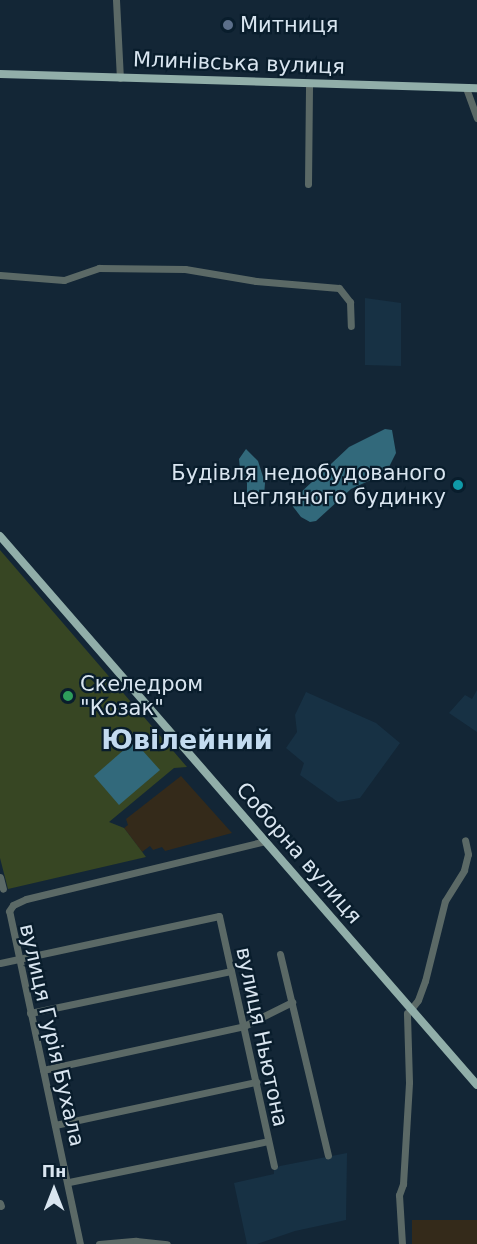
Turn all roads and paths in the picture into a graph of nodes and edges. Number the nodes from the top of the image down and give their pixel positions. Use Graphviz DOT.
graph roads {
  1 [pos="116,0"];
  2 [pos="0,74"];
  3 [pos="120,78"];
  4 [pos="309,83"];
  5 [pos="465,88"];
  6 [pos="477,88"];
  7 [pos="477,118"];
  8 [pos="308,184"];
  9 [pos="0,275"];
  10 [pos="351,326"];
  11 [pos="0,536"];
  12 [pos="465,840"];
  13 [pos="265,842"];
  14 [pos="0,877"];
  15 [pos="3,889"];
  16 [pos="280,954"];
  17 [pos="18,959"];
  18 [pos="0,963"];
  19 [pos="231,971"];
  20 [pos="292,1002"];
  21 [pos="409,1011"];
  22 [pos="30,1013"];
  23 [pos="244,1026"];
  24 [pos="43,1070"];
  25 [pos="256,1082"];
  26 [pos="477,1085"];
  27 [pos="56,1125"];
  28 [pos="268,1141"];
  29 [pos="328,1155"];
  30 [pos="274,1166"];
  31 [pos="69,1182"];
  32 [pos="80,1244"];
  33 [pos="99,1244"];
  34 [pos="167,1244"];
  35 [pos="402,1244"];
  1 -- 3 [label="street"];
  2 -- 3 [label="main road, Млинівська вулиця"];
  3 -- 4 [label="main road, Млинівська вулиця"];
  4 -- 5 [label="main road, Млинівська вулиця"];
  4 -- 8 [label="street"];
  5 -- 6 [label="main road, Млинівська вулиця"];
  5 -- 7 [label="street"];
  9 -- 10 [label="street"];
  11 -- 13 [label="main road, Соборна вулиця"];
  12 -- 21 [label="street"];
  13 -- 17 [label="street, вулиця Гурія Бухала"];
  13 -- 21 [label="main road, Соборна вулиця"];
  14 -- 15 [label="street"];
  16 -- 20 [label="street"];
  17 -- 18 [label="street"];
  17 -- 19 [label="street, вулиця Ньютона"];
  17 -- 22 [label="street, вулиця Гурія Бухала"];
  19 -- 22 [label="street"];
  19 -- 23 [label="street, вулиця Ньютона"];
  20 -- 23 [label="street"];
  20 -- 29 [label="street"];
  21 -- 26 [label="main road, Соборна вулиця"];
  21 -- 35 [label="street"];
  22 -- 24 [label="street, вулиця Гурія Бухала"];
  23 -- 24 [label="street"];
  23 -- 25 [label="street, вулиця Ньютона"];
  24 -- 27 [label="street, вулиця Гурія Бухала"];
  25 -- 27 [label="street"];
  25 -- 28 [label="street, вулиця Ньютона"];
  27 -- 31 [label="street, вулиця Гурія Бухала"];
  28 -- 30 [label="street, вулиця Ньютона"];
  28 -- 31 [label="street"];
  31 -- 32 [label="street, вулиця Гурія Бухала"];
  33 -- 34 [label="street"];
}
